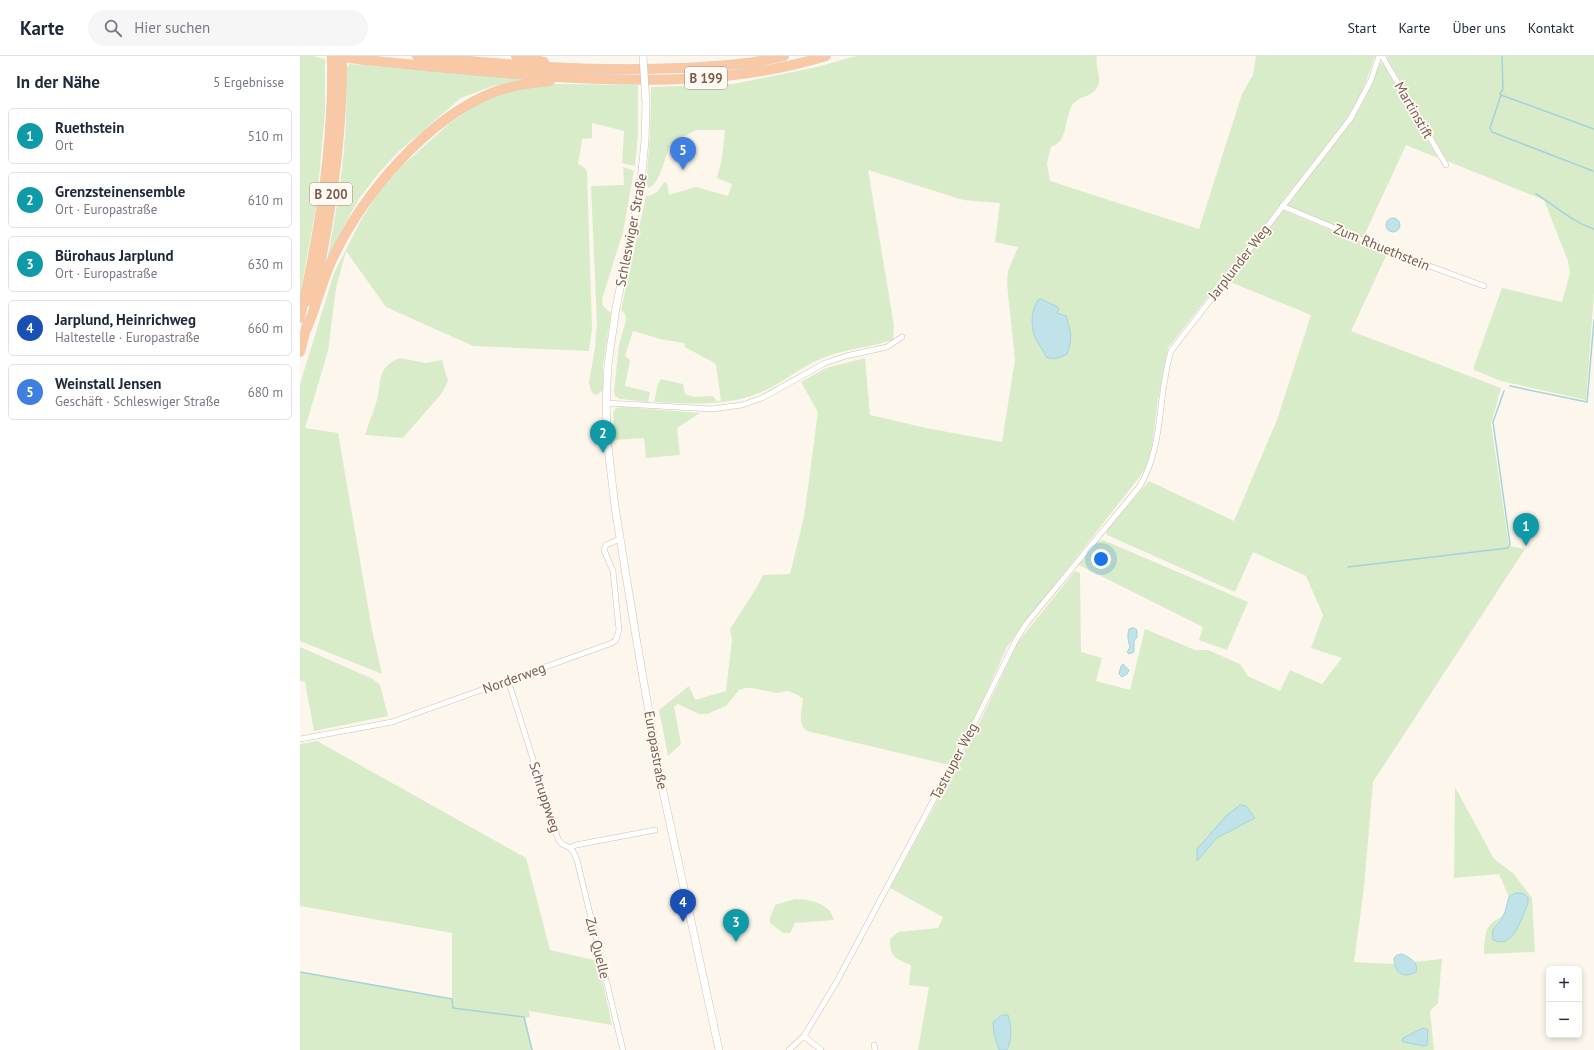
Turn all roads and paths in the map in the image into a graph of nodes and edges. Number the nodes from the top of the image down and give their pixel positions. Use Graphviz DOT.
graph roads {
  1 [pos="332,56"];
  2 [pos="338,56"];
  3 [pos="342,56"];
  4 [pos="417,56"];
  5 [pos="516,56"];
  6 [pos="643,56"];
  7 [pos="784,56"];
  8 [pos="826,56"];
  9 [pos="1380,56"];
  10 [pos="601,69"];
  11 [pos="602,79"];
  12 [pos="1446,165"];
  13 [pos="1282,206"];
  14 [pos="1484,286"];
  15 [pos="300,318"];
  16 [pos="306,330"];
  17 [pos="902,337"];
  18 [pos="300,352"];
  19 [pos="606,403"];
  20 [pos="608,447"];
  21 [pos="1140,486"];
  22 [pos="620,539"];
  23 [pos="508,680"];
  24 [pos="300,739"];
  25 [pos="655,830"];
  26 [pos="570,848"];
  27 [pos="804,1036"];
  28 [pos="623,1050"];
  29 [pos="719,1050"];
  30 [pos="789,1050"];
  31 [pos="821,1050"];
  1 -- 15 [label="highway, B 200"];
  2 -- 11 [label="highway, B 199, bridge"];
  3 -- 16 [label="highway, B 200"];
  4 -- 10 [label="highway"];
  5 -- 10 [label="highway, B 199"];
  6 -- 19 [label="main road, Schleswiger Straße, bridge"];
  7 -- 10 [label="highway, B 199"];
  8 -- 11 [label="highway, B 199"];
  9 -- 12 [label="street, Martinstift"];
  9 -- 13 [label="street, Jarplunder Weg"];
  11 -- 16 [label="highway"];
  13 -- 14 [label="street, Zum Rhuethstein"];
  13 -- 21 [label="street, Jarplunder Weg"];
  16 -- 18 [label="highway, B 200"];
  17 -- 19 [label="street"];
  19 -- 20 [label="main road, Schleswiger Straße"];
  20 -- 22 [label="main road, Europastraße"];
  21 -- 27 [label="street, Tastruper Weg"];
  22 -- 23 [label="street, Norderweg"];
  22 -- 29 [label="main road, Europastraße"];
  23 -- 24 [label="street, Norderweg"];
  23 -- 26 [label="street, Schruppweg"];
  25 -- 26 [label="street, Schruppweg"];
  26 -- 28 [label="street, Zur Quelle"];
  27 -- 30 [label="street, Tastruper Weg"];
  27 -- 31 [label="street"];
}
